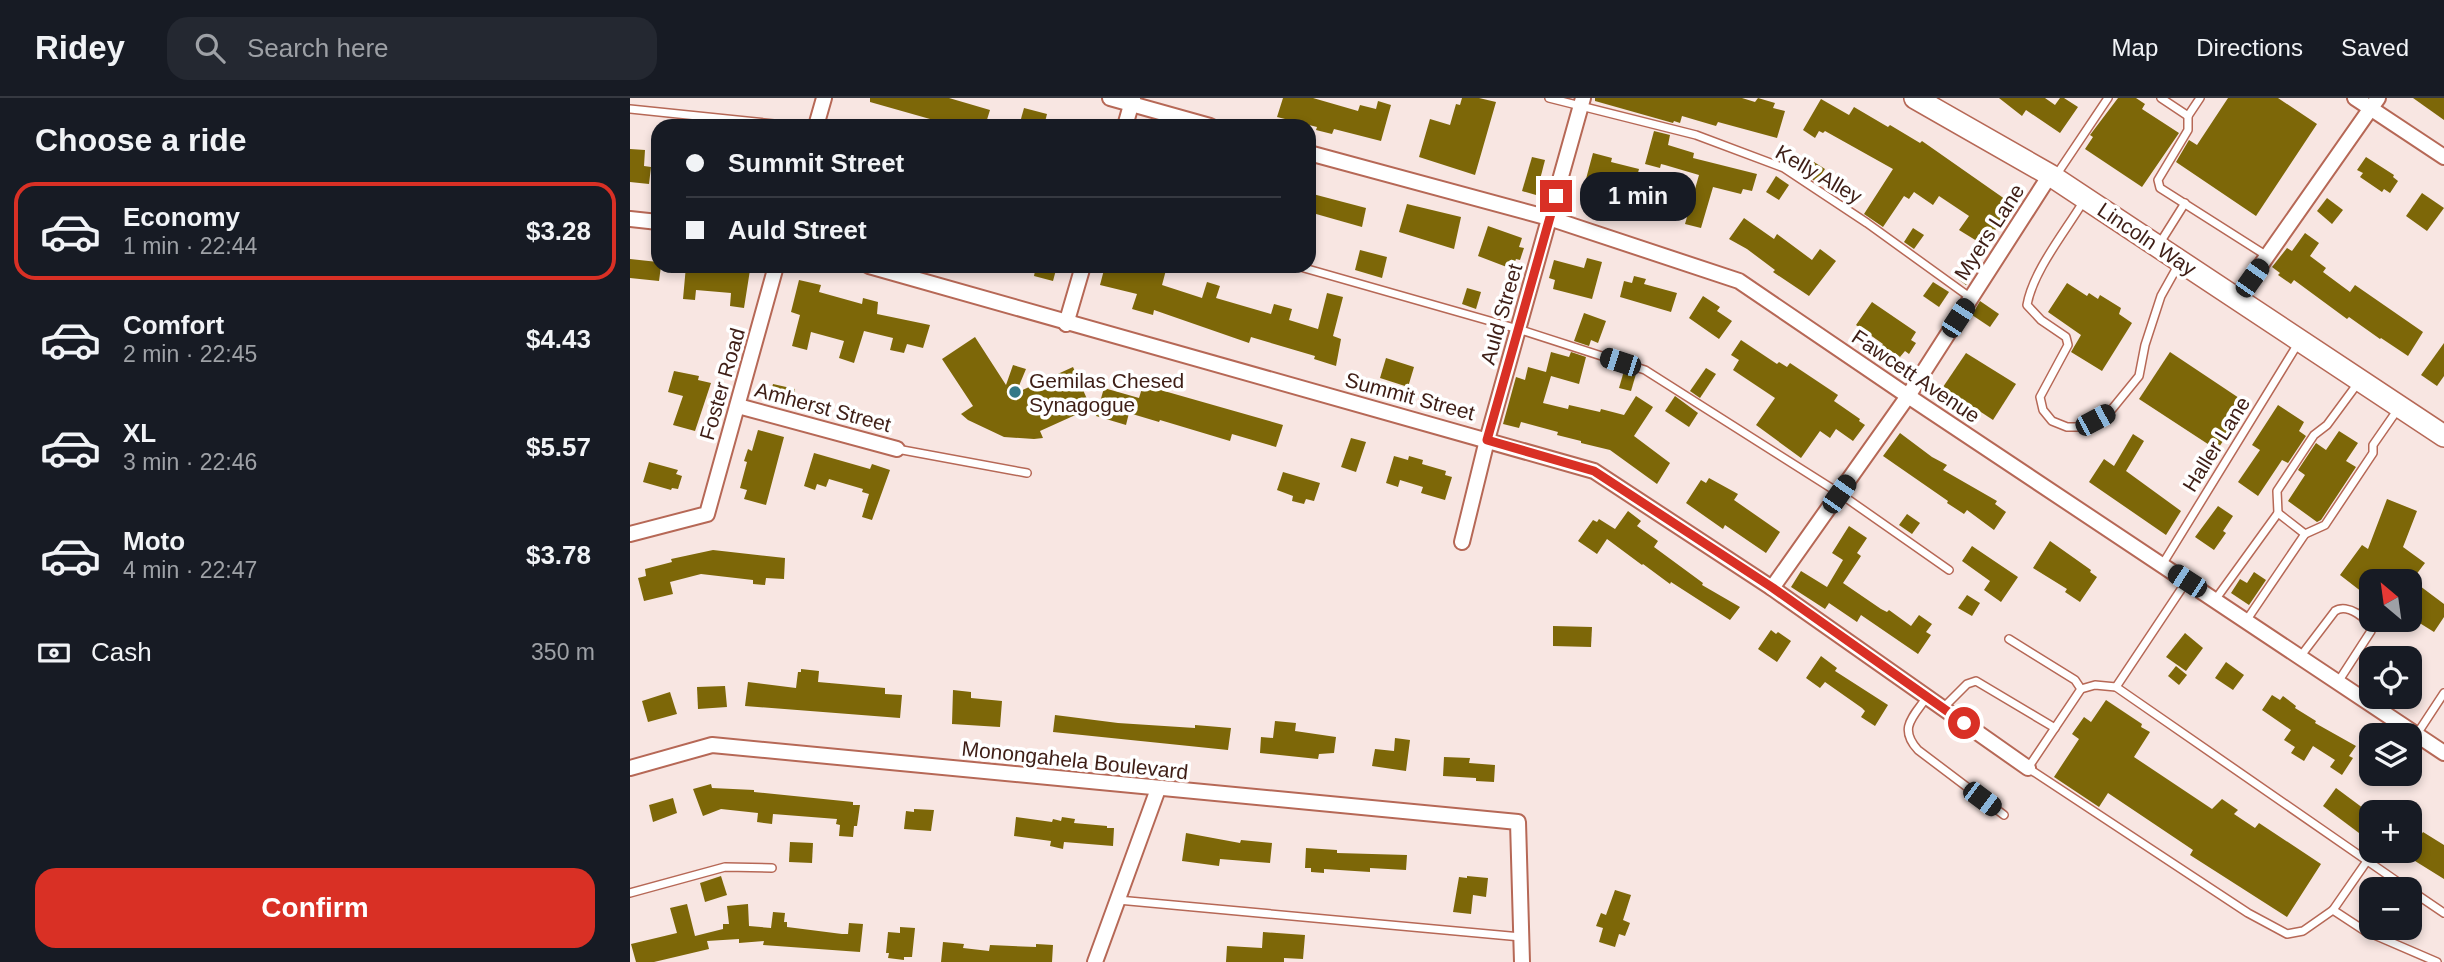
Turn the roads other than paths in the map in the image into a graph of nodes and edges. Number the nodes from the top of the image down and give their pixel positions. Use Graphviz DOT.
graph roads {
  1 [pos="824,98"];
  2 [pos="1110,98"];
  3 [pos="1549,98"];
  4 [pos="1915,98"];
  5 [pos="2108,98"];
  6 [pos="2161,98"];
  7 [pos="2200,98"];
  8 [pos="2355,98"];
  9 [pos="1132,101"];
  10 [pos="1581,102"];
  11 [pos="2374,103"];
  12 [pos="630,109"];
  13 [pos="2188,116"];
  14 [pos="726,119"];
  15 [pos="818,119"];
  16 [pos="1127,119"];
  17 [pos="1188,119"];
  18 [pos="1316,155"];
  19 [pos="2444,158"];
  20 [pos="2052,176"];
  21 [pos="2085,198"];
  22 [pos="2185,203"];
  23 [pos="1549,218"];
  24 [pos="630,219"];
  25 [pos="651,221"];
  26 [pos="2158,247"];
  27 [pos="2267,256"];
  28 [pos="2180,261"];
  29 [pos="1316,271"];
  30 [pos="774,273"];
  31 [pos="893,273"];
  32 [pos="1081,273"];
  33 [pos="1971,298"];
  34 [pos="2237,299"];
  35 [pos="1066,324"];
  36 [pos="1518,329"];
  37 [pos="2300,340"];
  38 [pos="2360,381"];
  39 [pos="1908,396"];
  40 [pos="738,405"];
  41 [pos="2399,406"];
  42 [pos="2444,436"];
  43 [pos="1487,440"];
  44 [pos="897,449"];
  45 [pos="1027,473"];
  46 [pos="1839,494"];
  47 [pos="2278,513"];
  48 [pos="630,534"];
  49 [pos="2305,534"];
  50 [pos="1462,542"];
  51 [pos="2162,565"];
  52 [pos="1949,570"];
  53 [pos="2187,581"];
  54 [pos="1773,588"];
  55 [pos="2215,600"];
  56 [pos="2246,621"];
  57 [pos="2008,639"];
  58 [pos="2300,657"];
  59 [pos="2338,682"];
  60 [pos="2116,687"];
  61 [pos="2081,689"];
  62 [pos="2444,693"];
  63 [pos="1927,697"];
  64 [pos="1942,708"];
  65 [pos="2400,723"];
  66 [pos="2422,726"];
  67 [pos="2055,728"];
  68 [pos="2422,738"];
  69 [pos="2444,753"];
  70 [pos="630,768"];
  71 [pos="2028,768"];
  72 [pos="1158,789"];
  73 [pos="2004,815"];
  74 [pos="2359,855"];
  75 [pos="2366,863"];
  76 [pos="2370,863"];
  77 [pos="772,868"];
  78 [pos="2390,877"];
  79 [pos="630,893"];
  80 [pos="2422,898"];
  81 [pos="1118,900"];
  82 [pos="2333,910"];
  83 [pos="2444,912"];
  84 [pos="1521,937"];
  85 [pos="1095,962"];
  86 [pos="1522,962"];
  87 [pos="2437,962"];
  1 -- 15 [label="street"];
  2 -- 9 [label="street"];
  3 -- 10 [label="lane, Kelly Alley"];
  4 -- 20 [label="main road, Lincoln Way"];
  5 -- 20 [label="lane"];
  6 -- 13 [label="lane"];
  7 -- 13 [label="lane"];
  8 -- 11 [label="street"];
  9 -- 16 [label="street"];
  9 -- 17 [label="street"];
  10 -- 23 [label="street, Auld Street"];
  10 -- 33 [label="lane, Kelly Alley"];
  11 -- 19 [label="street"];
  11 -- 27 [label="street"];
  12 -- 14 [label="lane"];
  13 -- 22 [label="lane"];
  18 -- 23 [label="street, Fawcett Avenue"];
  20 -- 21 [label="main road, Lincoln Way"];
  20 -- 33 [label="street, Myers Lane"];
  21 -- 26 [label="main road, Lincoln Way"];
  21 -- 28 [label="lane"];
  22 -- 26 [label="lane"];
  22 -- 27 [label="lane"];
  23 -- 36 [label="street, Auld Street"];
  23 -- 39 [label="street, Fawcett Avenue"];
  24 -- 25 [label="street"];
  26 -- 28 [label="main road, Lincoln Way"];
  27 -- 34 [label="street"];
  28 -- 34 [label="main road, Lincoln Way"];
  29 -- 36 [label="lane"];
  30 -- 40 [label="street, Foster Road"];
  31 -- 35 [label="street, Summit Street"];
  32 -- 35 [label="street"];
  33 -- 39 [label="street, Myers Lane"];
  34 -- 37 [label="main road, Lincoln Way"];
  35 -- 43 [label="street, Summit Street"];
  36 -- 43 [label="street, Auld Street"];
  36 -- 46 [label="lane"];
  37 -- 38 [label="main road, Lincoln Way"];
  37 -- 51 [label="lane, Haller Lane"];
  38 -- 41 [label="main road, Lincoln Way"];
  38 -- 47 [label="lane"];
  39 -- 46 [label="street, Myers Lane"];
  39 -- 51 [label="street, Fawcett Avenue"];
  40 -- 44 [label="street, Amherst Street"];
  40 -- 48 [label="street, Foster Road"];
  41 -- 42 [label="main road, Lincoln Way"];
  41 -- 49 [label="lane"];
  43 -- 50 [label="street, Auld Street"];
  43 -- 54 [label="street, Summit Street"];
  44 -- 45 [label="lane"];
  46 -- 52 [label="lane"];
  46 -- 54 [label="street, Myers Lane"];
  47 -- 49 [label="lane"];
  47 -- 55 [label="lane"];
  49 -- 56 [label="lane"];
  51 -- 53 [label="street, Fawcett Avenue"];
  53 -- 55 [label="street, Fawcett Avenue"];
  53 -- 60 [label="lane"];
  54 -- 63 [label="street, Summit Street"];
  55 -- 56 [label="street, Fawcett Avenue"];
  56 -- 58 [label="street, Fawcett Avenue"];
  57 -- 61 [label="lane"];
  58 -- 59 [label="street, Fawcett Avenue"];
  58 -- 59 [label="lane"];
  59 -- 65 [label="street, Fawcett Avenue"];
  60 -- 61 [label="lane"];
  60 -- 74 [label="lane"];
  61 -- 67 [label="lane"];
  62 -- 66 [label="lane"];
  63 -- 64 [label="street, Summit Street"];
  63 -- 73 [label="lane"];
  64 -- 67 [label="lane"];
  64 -- 71 [label="street, Summit Street"];
  67 -- 71 [label="lane"];
  68 -- 69 [label="street, Fawcett Avenue"];
  70 -- 72 [label="street, Monongahela Boulevard"];
  71 -- 82 [label="lane"];
  72 -- 81 [label="street"];
  72 -- 84 [label="street, Monongahela Boulevard"];
  75 -- 82 [label="lane"];
  76 -- 78 [label="lane"];
  77 -- 79 [label="lane"];
  80 -- 83 [label="lane"];
  81 -- 84 [label="lane"];
  81 -- 85 [label="street"];
  82 -- 87 [label="lane"];
  84 -- 86 [label="street"];
}
